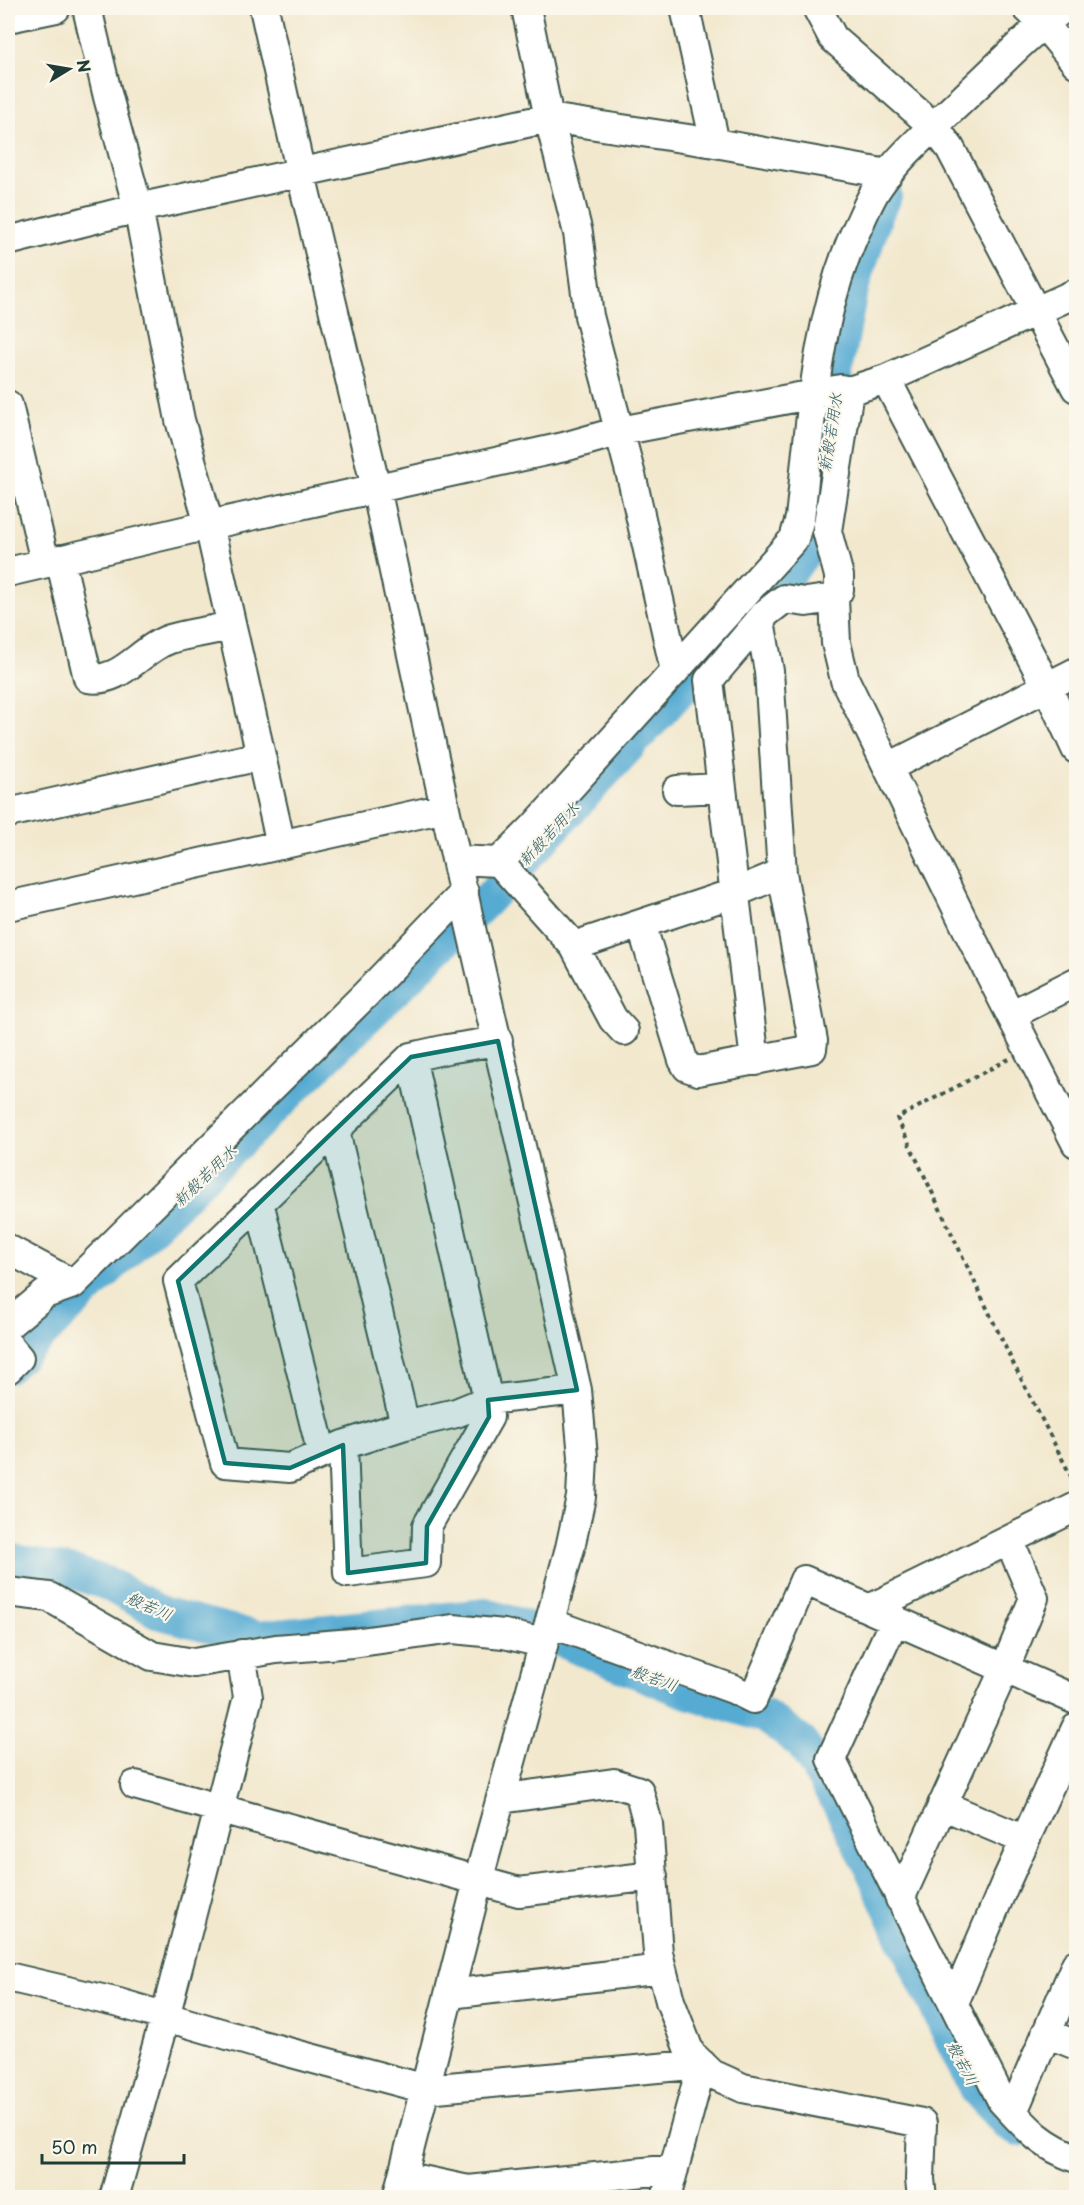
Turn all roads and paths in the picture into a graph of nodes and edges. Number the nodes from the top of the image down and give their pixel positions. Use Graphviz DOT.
graph roads {
  1 [pos="56,8"];
  2 [pos="87,8"];
  3 [pos="264,8"];
  4 [pos="526,8"];
  5 [pos="685,8"];
  6 [pos="817,8"];
  7 [pos="1045,13"];
  8 [pos="8,18"];
  9 [pos="1077,63"];
  10 [pos="549,118"];
  11 [pos="934,127"];
  12 [pos="715,143"];
  13 [pos="301,174"];
  14 [pos="888,174"];
  15 [pos="138,208"];
  16 [pos="8,241"];
  17 [pos="1077,293"];
  18 [pos="1036,311"];
  19 [pos="886,379"];
  20 [pos="1077,388"];
  21 [pos="835,391"];
  22 [pos="8,405"];
  23 [pos="620,431"];
  24 [pos="376,488"];
  25 [pos="209,525"];
  26 [pos="52,560"];
  27 [pos="8,572"];
  28 [pos="834,598"];
  29 [pos="760,621"];
  30 [pos="230,626"];
  31 [pos="675,671"];
  32 [pos="1077,672"];
  33 [pos="1047,687"];
  34 [pos="1077,749"];
  35 [pos="260,756"];
  36 [pos="889,767"];
  37 [pos="722,788"];
  38 [pos="677,790"];
  39 [pos="445,808"];
  40 [pos="8,813"];
  41 [pos="281,845"];
  42 [pos="457,860"];
  43 [pos="499,862"];
  44 [pos="782,873"];
  45 [pos="734,893"];
  46 [pos="8,906"];
  47 [pos="467,906"];
  48 [pos="641,924"];
  49 [pos="574,946"];
  50 [pos="1077,982"];
  51 [pos="1011,1016"];
  52 [pos="624,1031"];
  53 [pos="498,1041"];
  54 [pos="1028,1049"];
  55 [pos="411,1058"];
  56 [pos="755,1061"];
  57 [pos="335,1131"];
  58 [pos="1077,1143"];
  59 [pos="260,1202"];
  60 [pos="8,1249"];
  61 [pos="73,1284"];
  62 [pos="8,1325"];
  63 [pos="8,1345"];
  64 [pos="8,1369"];
  65 [pos="577,1390"];
  66 [pos="488,1400"];
  67 [pos="405,1425"];
  68 [pos="333,1449"];
  69 [pos="1077,1487"];
  70 [pos="1077,1507"];
  71 [pos="1009,1540"];
  72 [pos="8,1592"];
  73 [pos="883,1614"];
  74 [pos="547,1633"];
  75 [pos="242,1654"];
  76 [pos="1005,1668"];
  77 [pos="1077,1700"];
  78 [pos="1077,1728"];
  79 [pos="135,1785"];
  80 [pos="501,1799"];
  81 [pos="942,1805"];
  82 [pos="218,1809"];
  83 [pos="1025,1840"];
  84 [pos="652,1876"];
  85 [pos="478,1881"];
  86 [pos="900,1899"];
  87 [pos="1077,1964"];
  88 [pos="662,1969"];
  89 [pos="8,1977"];
  90 [pos="450,1994"];
  91 [pos="954,2003"];
  92 [pos="165,2017"];
  93 [pos="1046,2033"];
  94 [pos="1077,2045"];
  95 [pos="702,2064"];
  96 [pos="426,2088"];
  97 [pos="1013,2112"];
  98 [pos="1077,2158"];
  99 [pos="674,2169"];
  100 [pos="400,2187"];
  101 [pos="114,2198"];
  102 [pos="666,2198"];
  103 [pos="922,2198"];
  1 -- 8 [label="street"];
  2 -- 15 [label="street"];
  3 -- 13 [label="street"];
  4 -- 10 [label="street"];
  5 -- 12 [label="street"];
  6 -- 11 [label="street"];
  7 -- 9 [label="street"];
  7 -- 11 [label="street"];
  10 -- 12 [label="street"];
  10 -- 13 [label="street"];
  10 -- 23 [label="street"];
  11 -- 14 [label="street"];
  11 -- 18 [label="street"];
  12 -- 14 [label="street"];
  13 -- 15 [label="street"];
  13 -- 24 [label="street"];
  14 -- 21 [label="street"];
  15 -- 16 [label="street"];
  15 -- 25 [label="street"];
  17 -- 18 [label="street"];
  18 -- 19 [label="street"];
  18 -- 20 [label="street"];
  19 -- 21 [label="street"];
  19 -- 33 [label="street"];
  21 -- 23 [label="street"];
  21 -- 28 [label="street"];
  21 -- 31 [label="street"];
  22 -- 26 [label="street"];
  23 -- 24 [label="street"];
  23 -- 31 [label="street"];
  24 -- 25 [label="street"];
  24 -- 39 [label="street"];
  25 -- 26 [label="street"];
  25 -- 30 [label="street"];
  26 -- 27 [label="street"];
  26 -- 30 [label="street"];
  28 -- 29 [label="street"];
  28 -- 36 [label="street"];
  29 -- 37 [label="street"];
  29 -- 44 [label="street"];
  30 -- 35 [label="street"];
  31 -- 43 [label="street"];
  32 -- 33 [label="street"];
  33 -- 34 [label="street"];
  33 -- 36 [label="street"];
  35 -- 40 [label="street"];
  35 -- 41 [label="street"];
  36 -- 51 [label="street"];
  37 -- 38 [label="street"];
  37 -- 45 [label="street"];
  39 -- 41 [label="street"];
  39 -- 42 [label="street"];
  41 -- 46 [label="street"];
  42 -- 43 [label="street"];
  42 -- 47 [label="street"];
  43 -- 49 [label="street"];
  44 -- 45 [label="street"];
  44 -- 56 [label="street"];
  45 -- 48 [label="street"];
  45 -- 56 [label="street"];
  47 -- 53 [label="street"];
  47 -- 61 [label="street"];
  48 -- 49 [label="street"];
  48 -- 56 [label="street"];
  49 -- 52 [label="street"];
  50 -- 51 [label="street"];
  51 -- 54 [label="street"];
  53 -- 55 [label="street"];
  53 -- 65 [label="street"];
  54 -- 58 [label="street"];
  54 -- 69 [label="path"];
  55 -- 57 [label="street"];
  55 -- 66 [label="street"];
  57 -- 59 [label="street"];
  57 -- 67 [label="street"];
  59 -- 68 [label="street"];
  59 -- 68 [label="street"];
  60 -- 61 [label="street"];
  61 -- 62 [label="street"];
  63 -- 64 [label="street"];
  65 -- 66 [label="street"];
  65 -- 74 [label="street"];
  66 -- 67 [label="street"];
  66 -- 68 [label="street"];
  67 -- 68 [label="street"];
  70 -- 71 [label="street"];
  71 -- 73 [label="street"];
  71 -- 76 [label="street"];
  72 -- 75 [label="street"];
  73 -- 74 [label="street"];
  73 -- 76 [label="street"];
  73 -- 86 [label="street"];
  74 -- 75 [label="street"];
  74 -- 80 [label="street"];
  75 -- 82 [label="street"];
  76 -- 77 [label="street"];
  76 -- 81 [label="street"];
  78 -- 83 [label="street"];
  79 -- 82 [label="street"];
  80 -- 84 [label="street"];
  80 -- 85 [label="street"];
  81 -- 83 [label="street"];
  81 -- 86 [label="street"];
  82 -- 85 [label="street"];
  82 -- 92 [label="street"];
  83 -- 91 [label="street"];
  84 -- 85 [label="street"];
  84 -- 88 [label="street"];
  85 -- 90 [label="street"];
  86 -- 91 [label="street"];
  87 -- 93 [label="street"];
  88 -- 90 [label="street"];
  88 -- 95 [label="street"];
  89 -- 92 [label="street"];
  90 -- 96 [label="street"];
  91 -- 97 [label="street"];
  92 -- 96 [label="street"];
  92 -- 101 [label="street"];
  93 -- 94 [label="street"];
  93 -- 97 [label="street"];
  95 -- 96 [label="street"];
  95 -- 99 [label="street"];
  95 -- 103 [label="street"];
  96 -- 100 [label="street"];
  97 -- 98 [label="street"];
  99 -- 100 [label="street"];
  99 -- 102 [label="street"];
}
